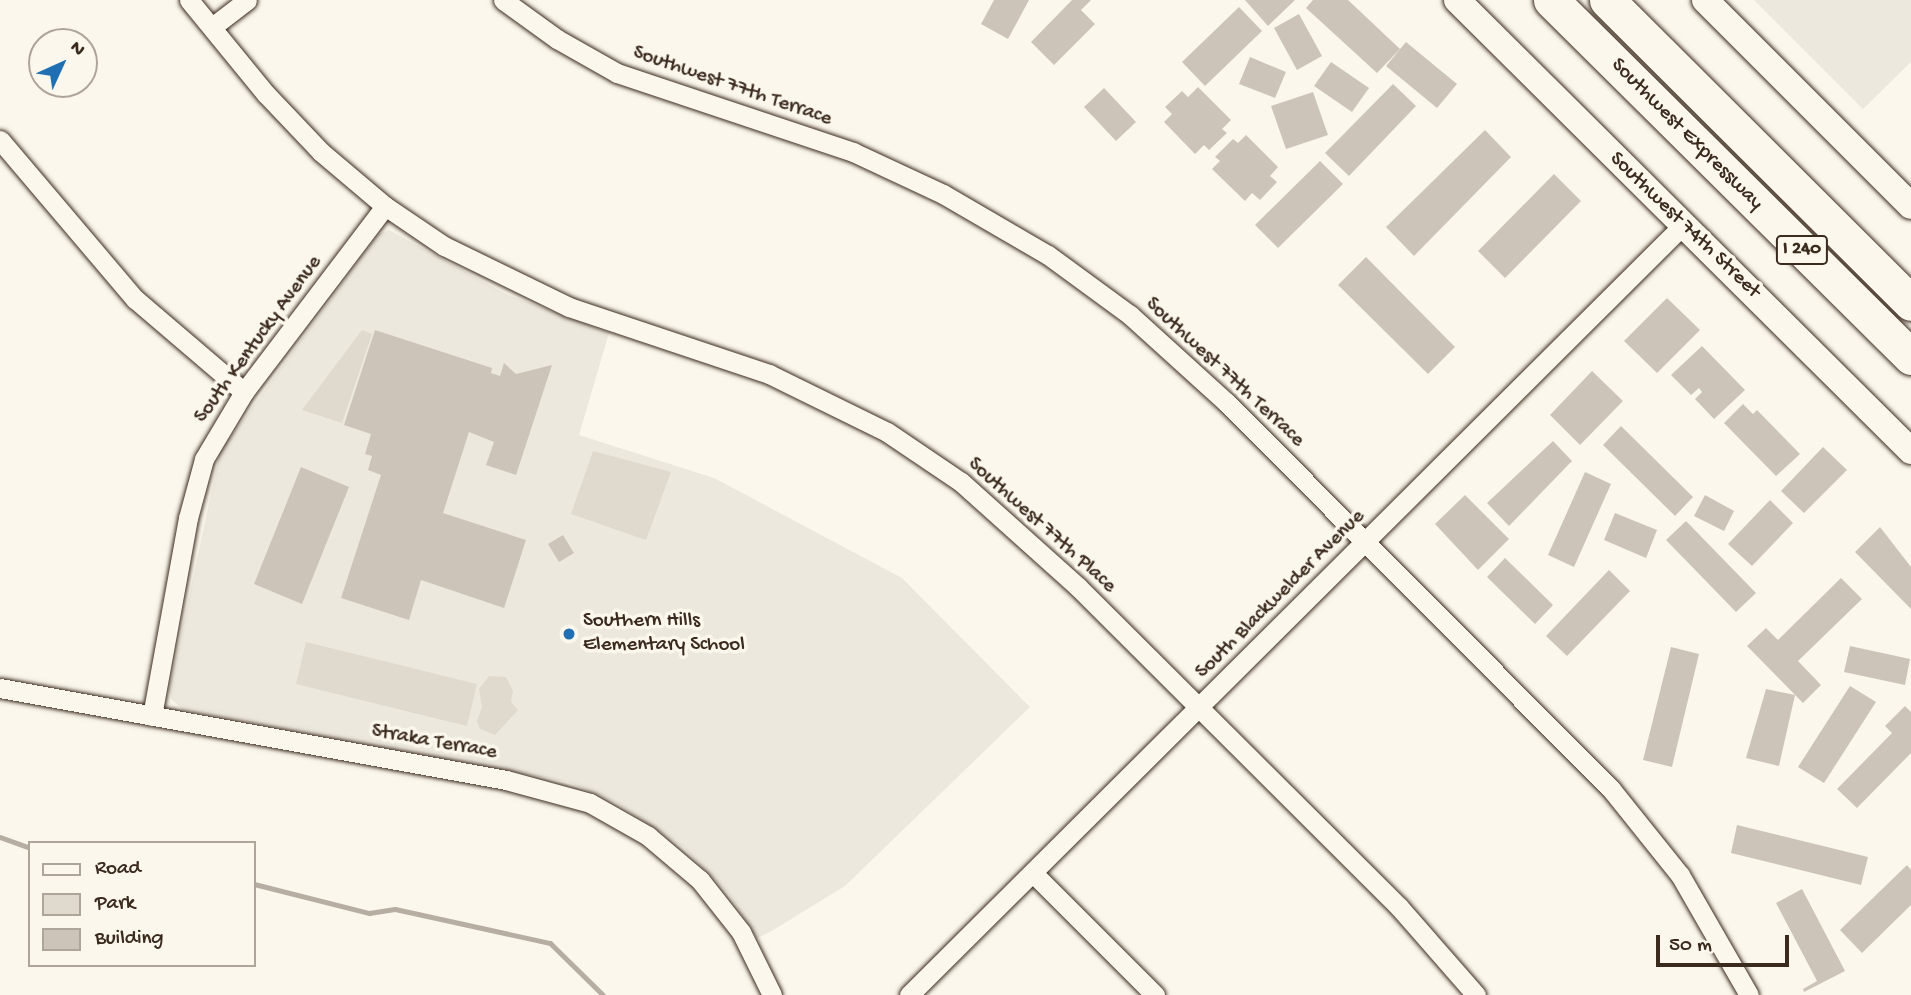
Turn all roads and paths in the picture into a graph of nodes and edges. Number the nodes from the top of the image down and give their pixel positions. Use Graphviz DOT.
graph roads {
  1 [pos="190,0"];
  2 [pos="247,0"];
  3 [pos="503,0"];
  4 [pos="1457,0"];
  5 [pos="1550,0"];
  6 [pos="1607,0"];
  7 [pos="1704,0"];
  8 [pos="212,27"];
  9 [pos="0,139"];
  10 [pos="385,206"];
  11 [pos="1911,206"];
  12 [pos="1684,225"];
  13 [pos="1911,303"];
  14 [pos="1911,358"];
  15 [pos="244,392"];
  16 [pos="1911,451"];
  17 [pos="1366,542"];
  18 [pos="0,688"];
  19 [pos="1200,708"];
  20 [pos="152,716"];
  21 [pos="1035,875"];
  22 [pos="772,995"];
  23 [pos="909,995"];
  24 [pos="1155,995"];
  25 [pos="1476,995"];
  26 [pos="1749,995"];
  1 -- 8 [label="street, Southwest 77th Place"];
  2 -- 8 [label="street"];
  3 -- 17 [label="street, Southwest 77th Terrace"];
  4 -- 12 [label="main road, Southwest 74th Street"];
  5 -- 14 [label="highway, Southwest Expressway / I 240"];
  6 -- 13 [label="highway, Southwest Expressway / I 240"];
  7 -- 11 [label="main road"];
  8 -- 10 [label="street, Southwest 77th Place"];
  9 -- 15 [label="street"];
  10 -- 15 [label="street, South Kentucky Avenue"];
  10 -- 19 [label="street, Southwest 77th Place"];
  12 -- 16 [label="main road, Southwest 74th Street"];
  12 -- 17 [label="street, South Blackwelder Avenue"];
  15 -- 20 [label="street, South Kentucky Avenue"];
  17 -- 19 [label="street, South Blackwelder Avenue"];
  17 -- 26 [label="street, Southwest 77th Terrace"];
  18 -- 20 [label="street, Straka Terrace"];
  19 -- 21 [label="street, South Blackwelder Avenue"];
  19 -- 25 [label="street, Southwest 77th Place"];
  20 -- 22 [label="street, Straka Terrace"];
  21 -- 23 [label="street, South Blackwelder Avenue"];
  21 -- 24 [label="street"];
}
